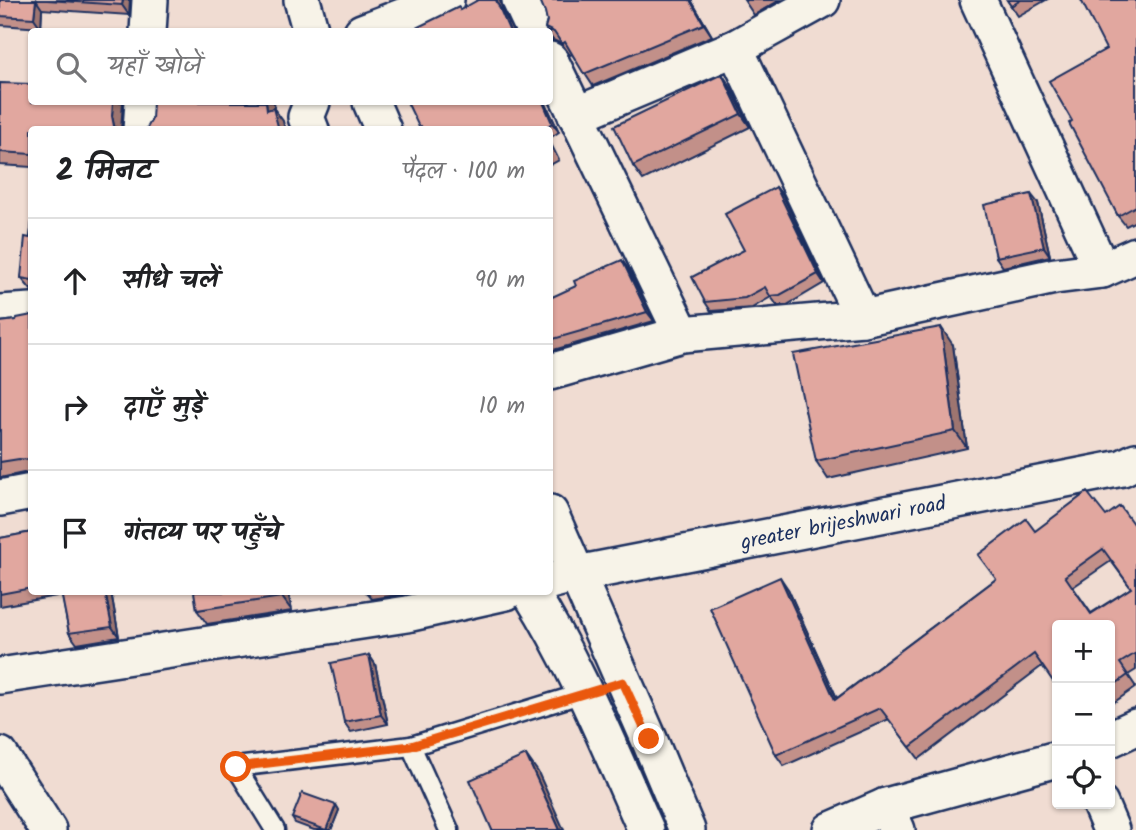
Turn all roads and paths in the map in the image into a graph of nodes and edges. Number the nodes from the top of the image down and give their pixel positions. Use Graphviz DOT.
graph roads {
  1 [pos="149,0"];
  2 [pos="302,0"];
  3 [pos="446,0"];
  4 [pos="520,0"];
  5 [pos="822,0"];
  6 [pos="978,0"];
  7 [pos="148,28"];
  8 [pos="310,28"];
  9 [pos="372,28"];
  10 [pos="534,28"];
  11 [pos="735,48"];
  12 [pos="553,66"];
  13 [pos="143,105"];
  14 [pos="311,105"];
  15 [pos="372,105"];
  16 [pos="576,116"];
  17 [pos="141,126"];
  18 [pos="309,126"];
  19 [pos="381,126"];
  20 [pos="1136,255"];
  21 [pos="1102,270"];
  22 [pos="28,310"];
  23 [pos="0,313"];
  24 [pos="863,318"];
  25 [pos="682,334"];
  26 [pos="553,371"];
  27 [pos="1131,467"];
  28 [pos="28,493"];
  29 [pos="0,498"];
  30 [pos="553,528"];
  31 [pos="563,578"];
  32 [pos="492,595"];
  33 [pos="532,595"];
  34 [pos="0,676"];
  35 [pos="623,682"];
  36 [pos="584,693"];
  37 [pos="1136,727"];
  38 [pos="1115,737"];
  39 [pos="411,746"];
  40 [pos="0,755"];
  41 [pos="1052,761"];
  42 [pos="10,793"];
  43 [pos="1102,809"];
  44 [pos="892,818"];
  45 [pos="48,830"];
  46 [pos="275,830"];
  47 [pos="449,830"];
  48 [pos="646,830"];
  49 [pos="687,830"];
  50 [pos="831,830"];
  51 [pos="1111,830"];
  1 -- 7 [label="street"];
  2 -- 8 [label="street"];
  3 -- 9 [label="street"];
  4 -- 10 [label="street"];
  5 -- 11 [label="street"];
  6 -- 21 [label="street"];
  11 -- 16 [label="street"];
  11 -- 24 [label="street"];
  12 -- 16 [label="street"];
  13 -- 17 [label="street"];
  14 -- 18 [label="street"];
  15 -- 19 [label="street"];
  16 -- 25 [label="street"];
  20 -- 21 [label="street"];
  21 -- 24 [label="street"];
  22 -- 23 [label="street"];
  24 -- 25 [label="street"];
  25 -- 26 [label="street"];
  27 -- 31 [label="street, greater brijeshwari road"];
  28 -- 29 [label="street"];
  30 -- 31 [label="street"];
  31 -- 35 [label="street"];
  32 -- 34 [label="street"];
  33 -- 36 [label="street"];
  35 -- 36 [label="street"];
  35 -- 49 [label="street"];
  36 -- 39 [label="lane"];
  36 -- 48 [label="street"];
  37 -- 38 [label="street"];
  39 -- 46 [label="lane"];
  39 -- 47 [label="lane"];
  40 -- 42 [label="street"];
  41 -- 44 [label="street"];
  42 -- 45 [label="street"];
  43 -- 51 [label="street"];
  44 -- 50 [label="street"];
}
